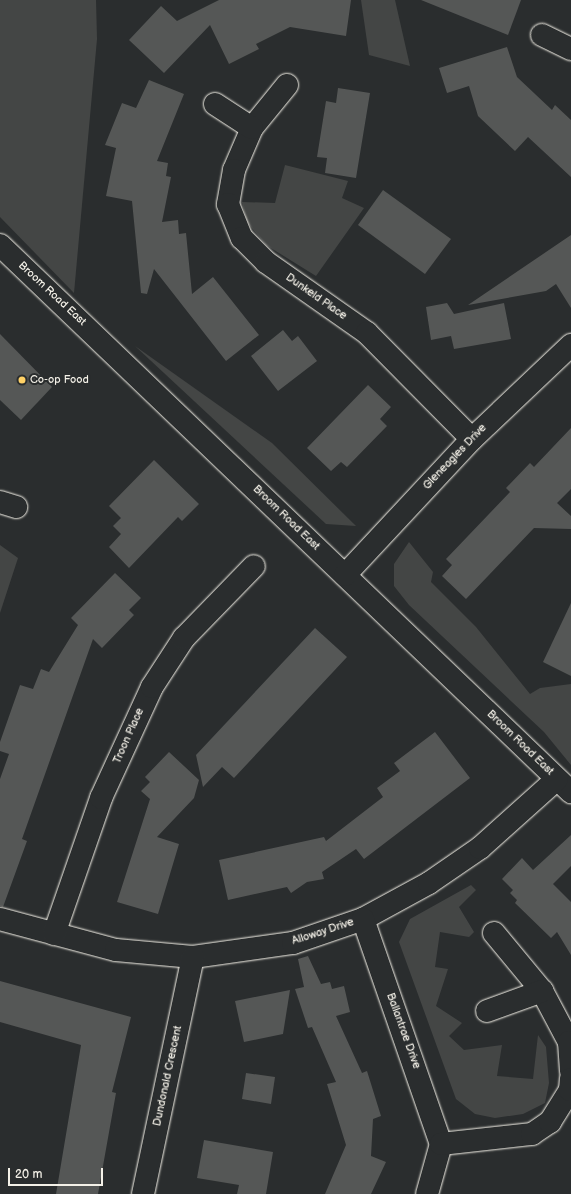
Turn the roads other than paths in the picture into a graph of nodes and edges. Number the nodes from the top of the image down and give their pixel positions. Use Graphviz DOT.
graph roads {
  1 [pos="542,35"];
  2 [pos="571,49"];
  3 [pos="287,85"];
  4 [pos="215,104"];
  5 [pos="252,128"];
  6 [pos="0,245"];
  7 [pos="571,345"];
  8 [pos="472,439"];
  9 [pos="254,566"];
  10 [pos="345,574"];
  11 [pos="564,786"];
  12 [pos="0,919"];
  13 [pos="363,919"];
  14 [pos="494,933"];
  15 [pos="54,934"];
  16 [pos="193,957"];
  17 [pos="542,991"];
  18 [pos="486,1011"];
  19 [pos="571,1070"];
  20 [pos="571,1079"];
  21 [pos="441,1144"];
  22 [pos="143,1194"];
  23 [pos="427,1194"];
  1 -- 2 [label="street"];
  3 -- 5 [label="street, Dunkeld Place"];
  4 -- 5 [label="street"];
  5 -- 8 [label="street, Dunkeld Place"];
  6 -- 10 [label="street, Broom Road East"];
  7 -- 8 [label="street, Gleneagles Drive"];
  8 -- 10 [label="street, Gleneagles Drive"];
  9 -- 15 [label="street, Troon Place"];
  10 -- 11 [label="street, Broom Road East"];
  11 -- 13 [label="street, Alloway Drive"];
  12 -- 15 [label="street, Alloway Drive"];
  13 -- 16 [label="street, Alloway Drive"];
  13 -- 21 [label="street, Ballantrae Drive"];
  14 -- 17 [label="street"];
  15 -- 16 [label="street, Alloway Drive"];
  16 -- 22 [label="street, Dundonald Crescent"];
  17 -- 18 [label="street"];
  17 -- 19 [label="street"];
  20 -- 21 [label="street"];
  21 -- 23 [label="street"];
}
